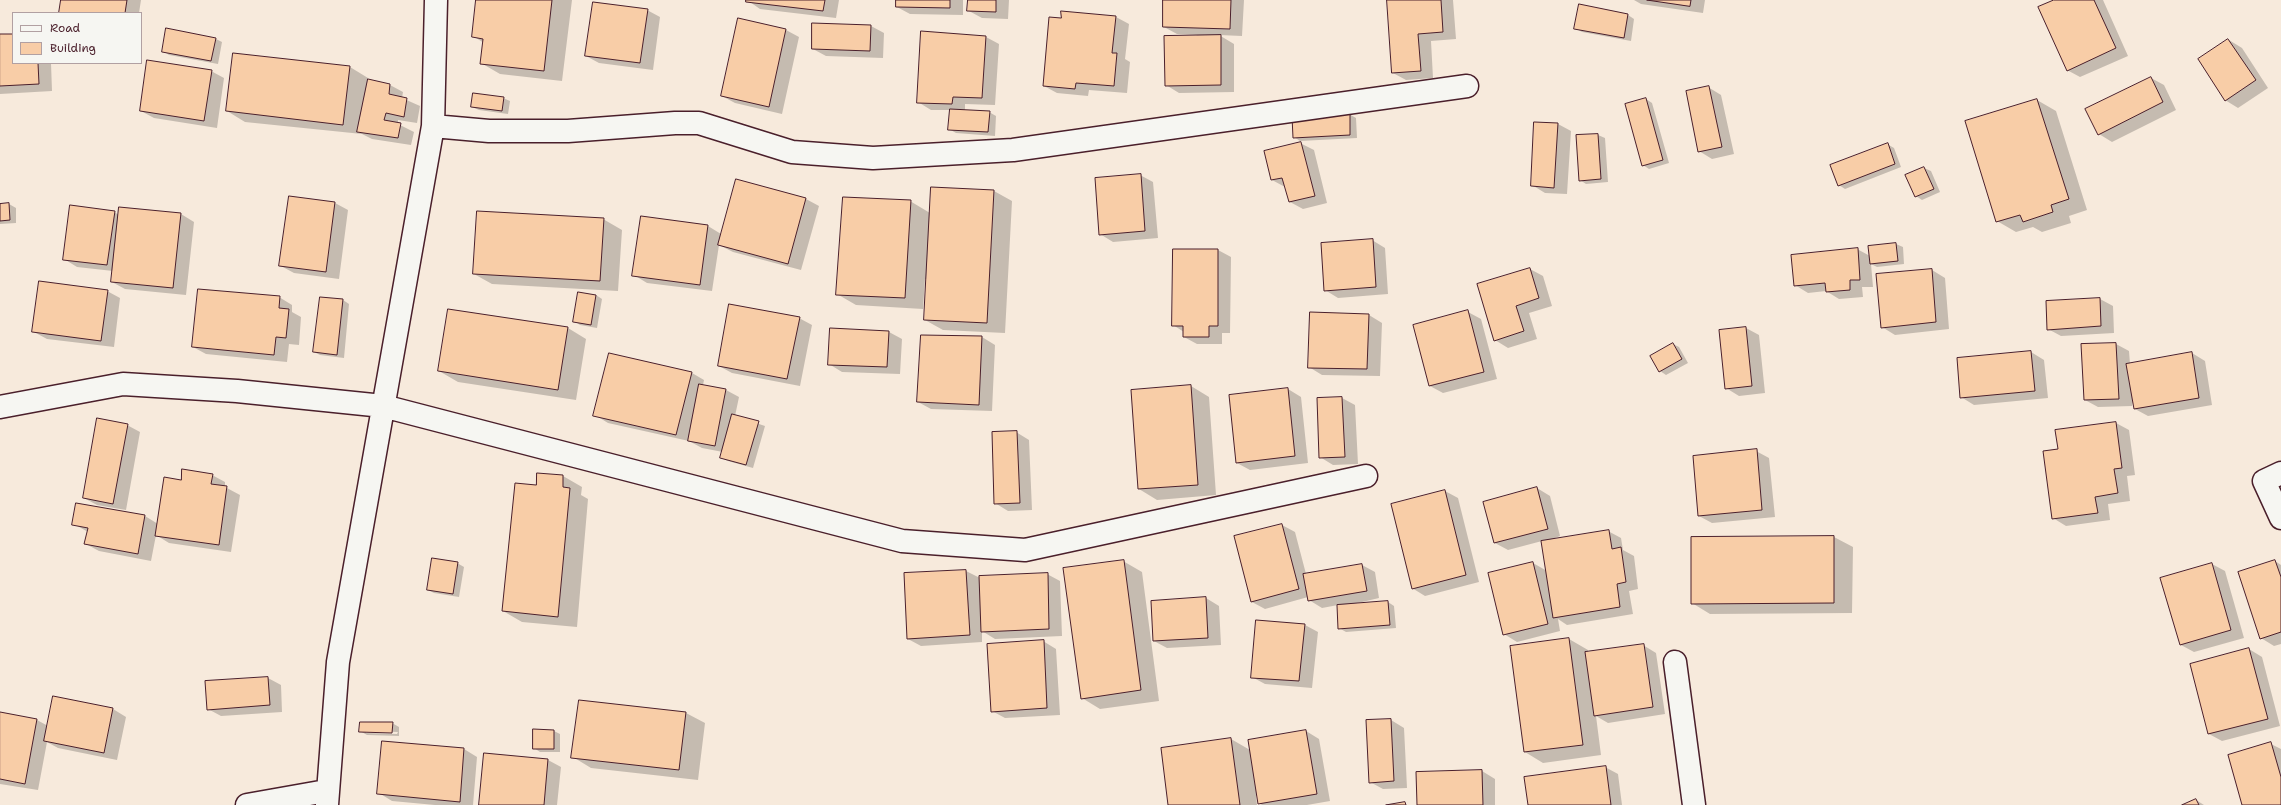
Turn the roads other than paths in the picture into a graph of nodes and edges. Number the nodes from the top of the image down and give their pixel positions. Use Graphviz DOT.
graph roads {
  1 [pos="436,0"];
  2 [pos="1466,86"];
  3 [pos="433,126"];
  4 [pos="383,406"];
  5 [pos="0,407"];
  6 [pos="2281,473"];
  7 [pos="1366,476"];
  8 [pos="2281,518"];
  9 [pos="1675,662"];
  10 [pos="326,798"];
  11 [pos="247,805"];
  12 [pos="1694,805"];
  1 -- 3 [label="street"];
  2 -- 3 [label="street"];
  3 -- 4 [label="street"];
  4 -- 5 [label="street"];
  4 -- 7 [label="street"];
  4 -- 10 [label="street"];
  6 -- 8 [label="street"];
  9 -- 12 [label="street"];
  10 -- 11 [label="street"];
}
